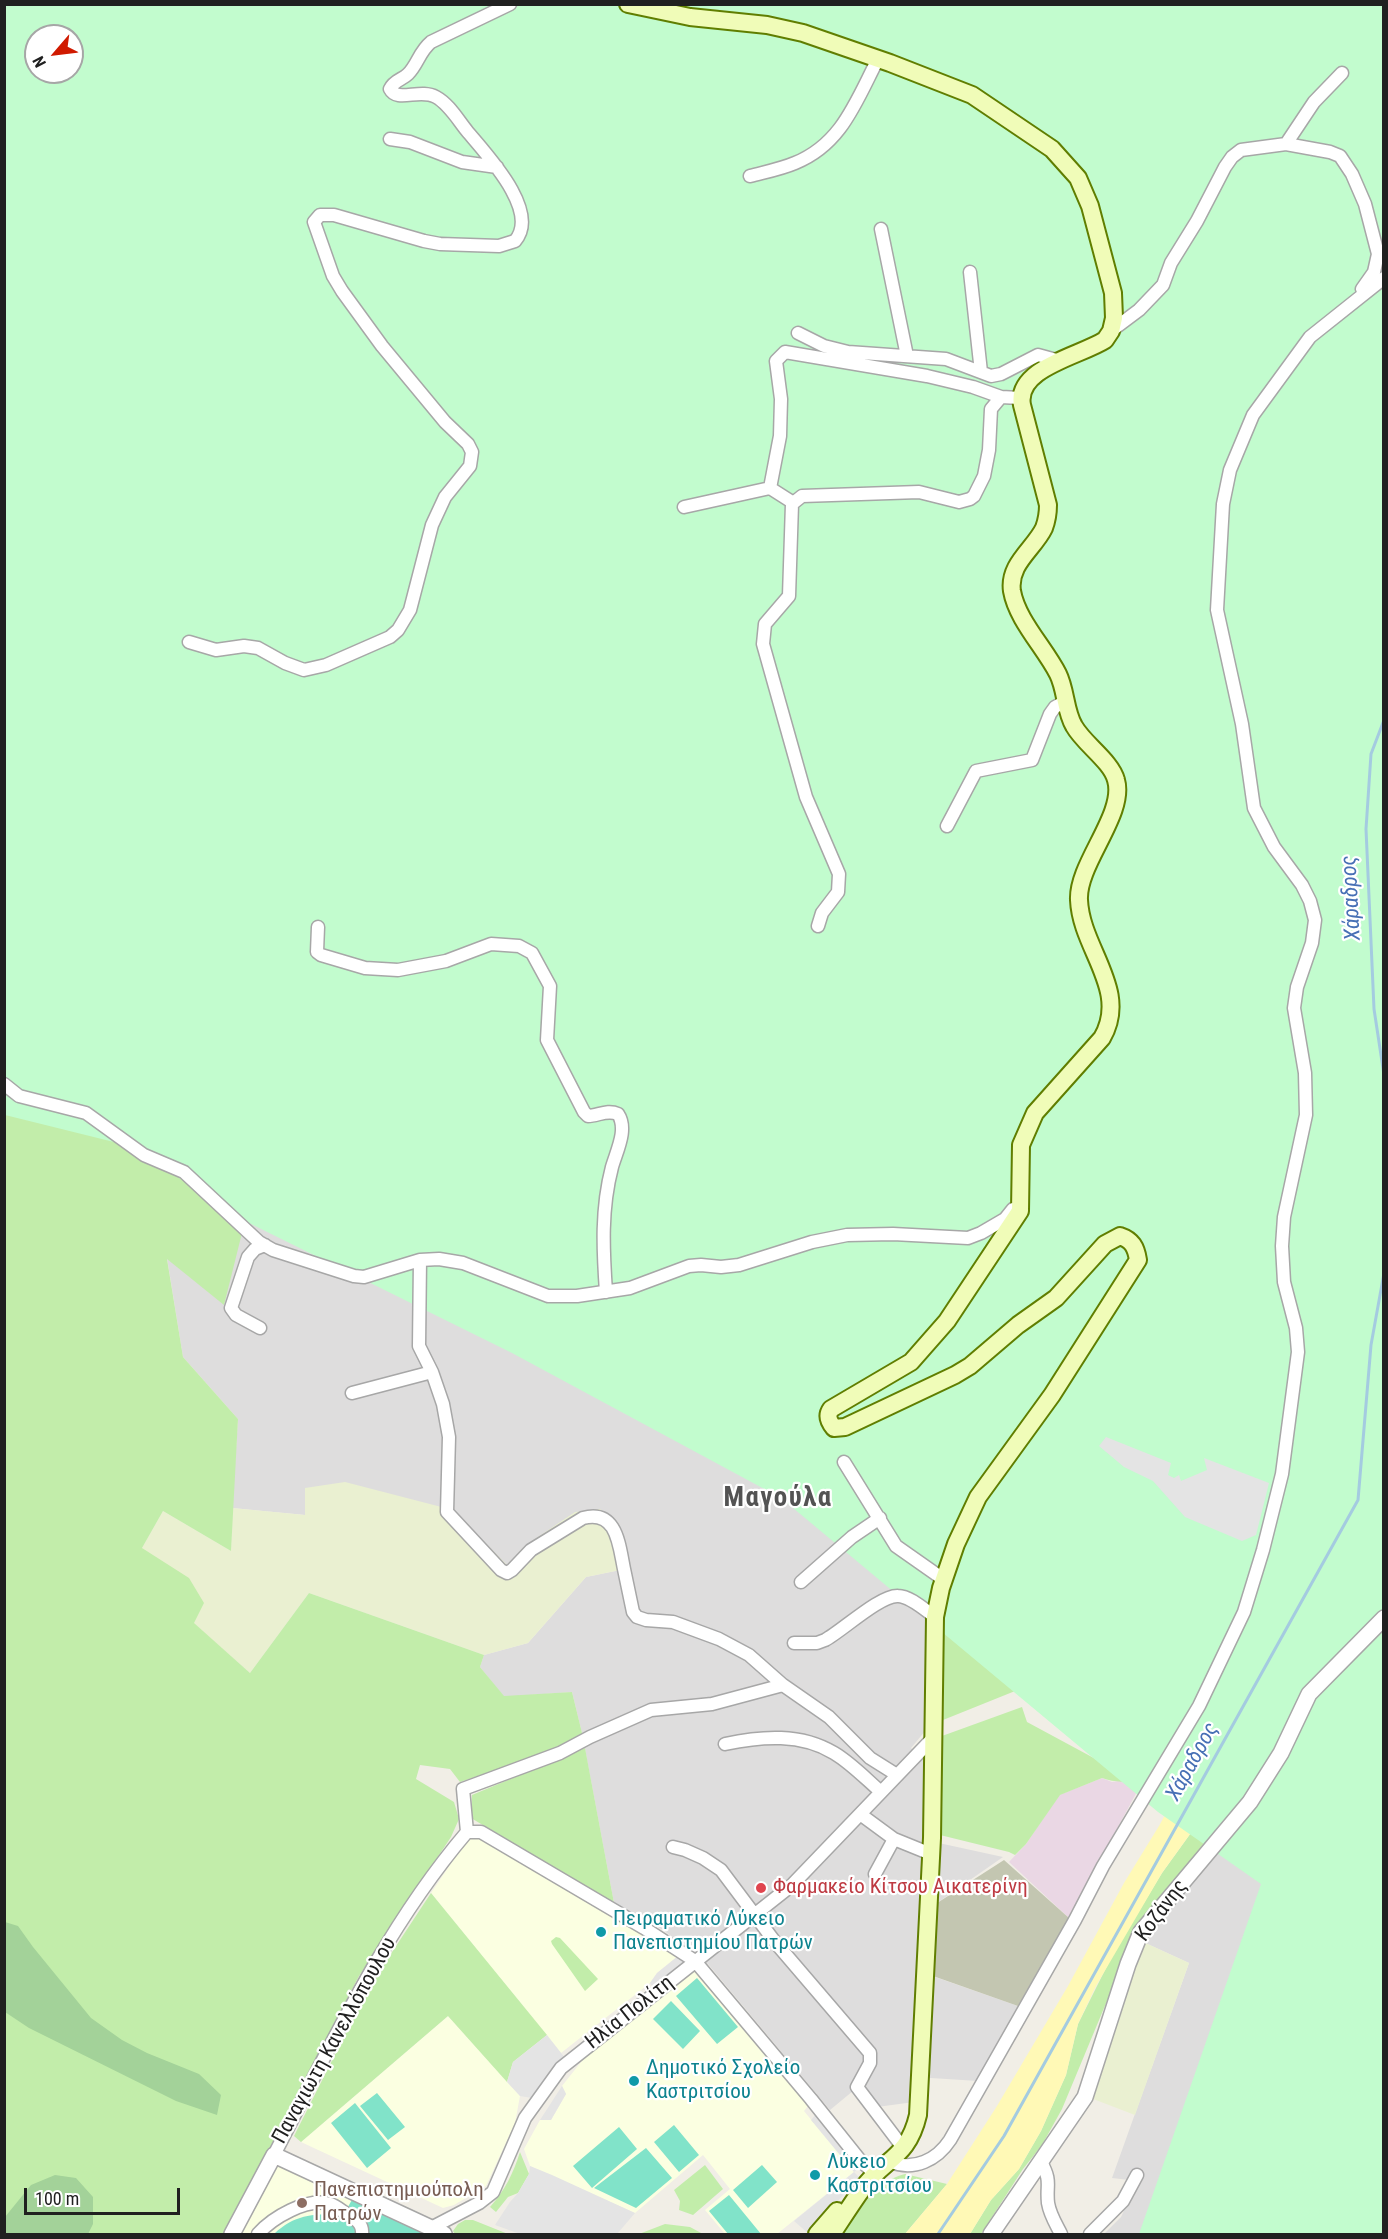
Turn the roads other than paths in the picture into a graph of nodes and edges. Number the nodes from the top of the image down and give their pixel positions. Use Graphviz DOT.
graph roads {
  1 [pos="510,4"];
  2 [pos="628,4"];
  3 [pos="878,59"];
  4 [pos="1342,73"];
  5 [pos="390,139"];
  6 [pos="1286,144"];
  7 [pos="497,167"];
  8 [pos="750,176"];
  9 [pos="881,229"];
  10 [pos="970,272"];
  11 [pos="1383,278"];
  12 [pos="1353,301"];
  13 [pos="1111,331"];
  14 [pos="798,333"];
  15 [pos="907,356"];
  16 [pos="1060,361"];
  17 [pos="981,372"];
  18 [pos="1001,397"];
  19 [pos="1020,398"];
  20 [pos="770,488"];
  21 [pos="792,502"];
  22 [pos="684,507"];
  23 [pos="189,642"];
  24 [pos="1066,701"];
  25 [pos="947,826"];
  26 [pos="818,926"];
  27 [pos="318,927"];
  28 [pos="4,1084"];
  29 [pos="1022,1198"];
  30 [pos="265,1245"];
  31 [pos="420,1260"];
  32 [pos="606,1292"];
  33 [pos="260,1328"];
  34 [pos="432,1372"];
  35 [pos="352,1393"];
  36 [pos="844,1462"];
  37 [pos="880,1518"];
  38 [pos="943,1579"];
  39 [pos="801,1582"];
  40 [pos="935,1617"];
  41 [pos="1383,1618"];
  42 [pos="794,1644"];
  43 [pos="783,1685"];
  44 [pos="933,1738"];
  45 [pos="725,1744"];
  46 [pos="897,1775"];
  47 [pos="881,1792"];
  48 [pos="860,1814"];
  49 [pos="467,1832"];
  50 [pos="894,1839"];
  51 [pos="673,1847"];
  52 [pos="931,1854"];
  53 [pos="875,1874"];
  54 [pos="754,1915"];
  55 [pos="695,1961"];
  56 [pos="904,2149"];
  57 [pos="274,2154"];
  58 [pos="891,2162"];
  59 [pos="1041,2162"];
  60 [pos="876,2175"];
  61 [pos="1137,2175"];
  62 [pos="863,2188"];
  63 [pos="437,2232"];
  64 [pos="232,2235"];
  65 [pos="258,2235"];
  66 [pos="362,2235"];
  67 [pos="817,2235"];
  68 [pos="832,2235"];
  69 [pos="991,2235"];
  70 [pos="1061,2235"];
  71 [pos="1090,2235"];
  1 -- 7 [label="street"];
  2 -- 3 [label="main road"];
  3 -- 8 [label="street"];
  3 -- 13 [label="main road"];
  4 -- 6 [label="street"];
  5 -- 7 [label="street"];
  6 -- 12 [label="street"];
  6 -- 13 [label="street"];
  7 -- 23 [label="street"];
  9 -- 15 [label="street"];
  10 -- 17 [label="street"];
  11 -- 12 [label="street"];
  12 -- 58 [label="street"];
  13 -- 16 [label="main road"];
  14 -- 15 [label="street"];
  15 -- 17 [label="street"];
  16 -- 17 [label="street"];
  16 -- 19 [label="main road"];
  18 -- 19 [label="street"];
  18 -- 20 [label="street"];
  18 -- 21 [label="street"];
  19 -- 24 [label="main road"];
  20 -- 21 [label="street"];
  20 -- 22 [label="street"];
  21 -- 26 [label="street"];
  24 -- 25 [label="street"];
  24 -- 29 [label="main road"];
  27 -- 32 [label="street"];
  28 -- 30 [label="street"];
  29 -- 32 [label="street"];
  29 -- 38 [label="main road"];
  30 -- 31 [label="street"];
  30 -- 33 [label="street"];
  31 -- 32 [label="street"];
  31 -- 34 [label="street"];
  34 -- 35 [label="street"];
  34 -- 43 [label="street"];
  36 -- 37 [label="street"];
  37 -- 38 [label="street"];
  37 -- 39 [label="street"];
  38 -- 40 [label="main road"];
  40 -- 42 [label="street"];
  40 -- 44 [label="main road"];
  41 -- 59 [label="street, Κοζάνης"];
  43 -- 46 [label="street"];
  43 -- 49 [label="street"];
  44 -- 46 [label="street, Ηλία Πολίτη"];
  44 -- 52 [label="main road"];
  45 -- 47 [label="street"];
  46 -- 47 [label="street, Ηλία Πολίτη"];
  47 -- 48 [label="street, Ηλία Πολίτη"];
  48 -- 50 [label="street"];
  48 -- 54 [label="street, Ηλία Πολίτη"];
  49 -- 55 [label="street"];
  49 -- 57 [label="street, Παναγιώτη Κανελλόπουλου"];
  50 -- 52 [label="street"];
  50 -- 53 [label="street"];
  51 -- 54 [label="street"];
  52 -- 56 [label="main road"];
  54 -- 55 [label="street, Ηλία Πολίτη"];
  54 -- 56 [label="street"];
  55 -- 60 [label="street"];
  55 -- 63 [label="street, Ηλία Πολίτη"];
  56 -- 58 [label="main road"];
  57 -- 63 [label="street"];
  57 -- 64 [label="street"];
  58 -- 60 [label="main road"];
  59 -- 69 [label="street, Κοζάνης"];
  59 -- 70 [label="street"];
  60 -- 62 [label="main road"];
  61 -- 71 [label="street"];
  62 -- 67 [label="main road"];
  62 -- 68 [label="main road"];
  65 -- 66 [label="street"];
}
